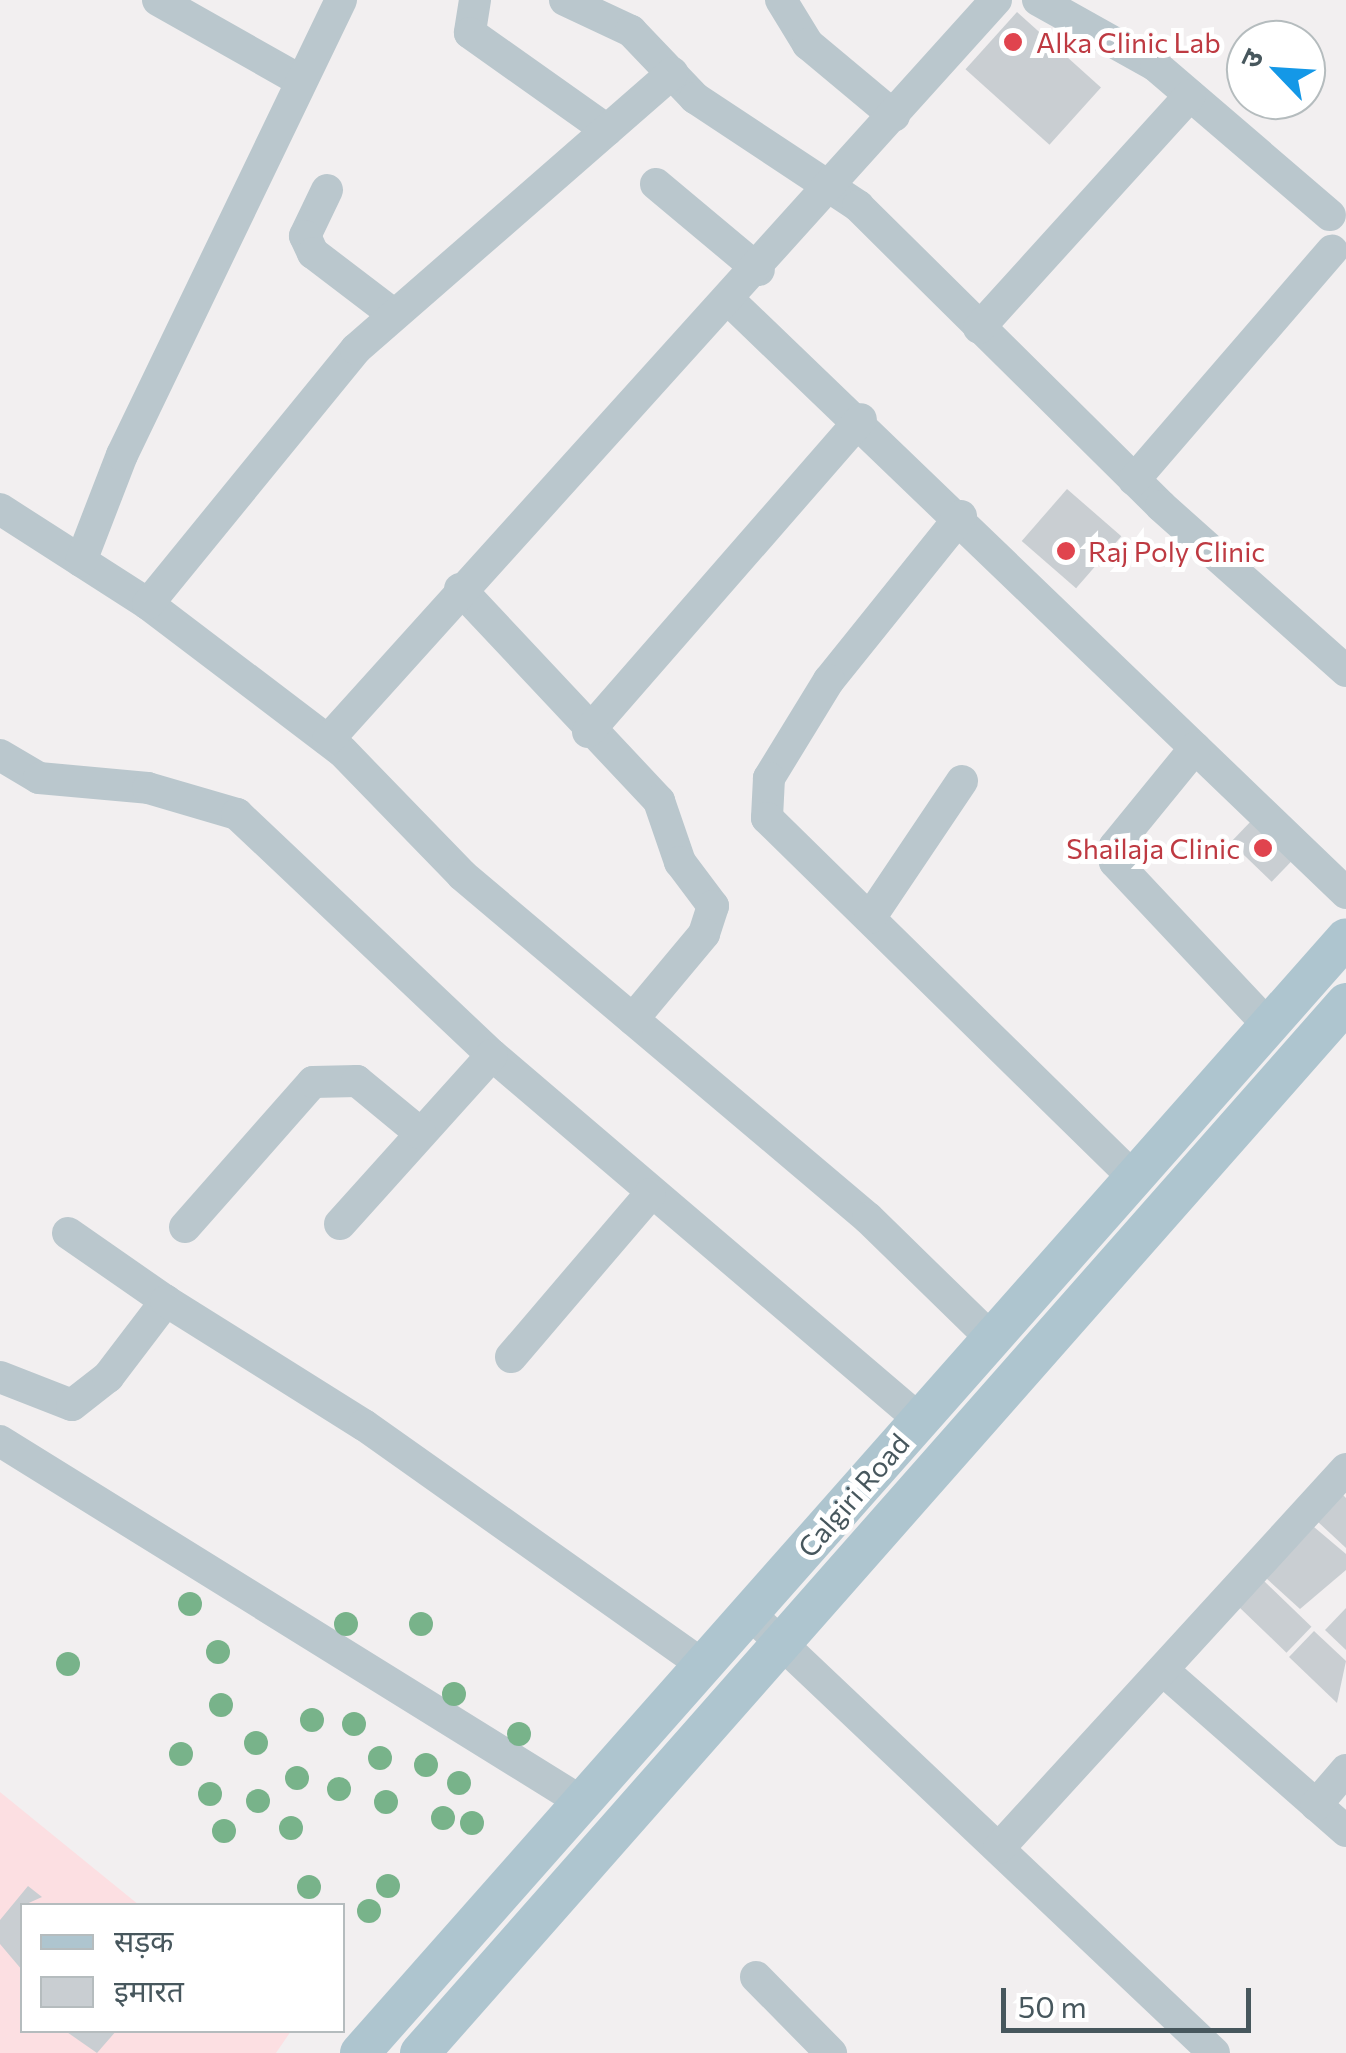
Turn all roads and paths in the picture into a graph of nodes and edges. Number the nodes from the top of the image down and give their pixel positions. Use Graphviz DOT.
graph roads {
  1 [pos="158,0"];
  2 [pos="342,0"];
  3 [pos="475,0"];
  4 [pos="565,0"];
  5 [pos="780,0"];
  6 [pos="996,0"];
  7 [pos="1038,0"];
  8 [pos="672,74"];
  9 [pos="301,81"];
  10 [pos="1190,95"];
  11 [pos="894,116"];
  12 [pos="607,130"];
  13 [pos="656,184"];
  14 [pos="830,188"];
  15 [pos="327,190"];
  16 [pos="1338,205"];
  17 [pos="1339,260"];
  18 [pos="759,270"];
  19 [pos="731,302"];
  20 [pos="393,314"];
  21 [pos="978,328"];
  22 [pos="861,420"];
  23 [pos="1134,480"];
  24 [pos="0,509"];
  25 [pos="961,516"];
  26 [pos="82,561"];
  27 [pos="460,590"];
  28 [pos="148,604"];
  29 [pos="1346,671"];
  30 [pos="588,732"];
  31 [pos="328,740"];
  32 [pos="1196,748"];
  33 [pos="0,755"];
  34 [pos="962,781"];
  35 [pos="1346,893"];
  36 [pos="870,918"];
  37 [pos="1346,938"];
  38 [pos="1346,1002"];
  39 [pos="634,1020"];
  40 [pos="1269,1026"];
  41 [pos="492,1055"];
  42 [pos="420,1133"];
  43 [pos="1134,1178"];
  44 [pos="650,1194"];
  45 [pos="340,1224"];
  46 [pos="185,1227"];
  47 [pos="68,1233"];
  48 [pos="166,1301"];
  49 [pos="992,1339"];
  50 [pos="511,1357"];
  51 [pos="0,1377"];
  52 [pos="920,1420"];
  53 [pos="0,1441"];
  54 [pos="1346,1469"];
  55 [pos="749,1613"];
  56 [pos="778,1641"];
  57 [pos="703,1665"];
  58 [pos="1165,1672"];
  59 [pos="1346,1770"];
  60 [pos="582,1802"];
  61 [pos="1316,1805"];
  62 [pos="1346,1831"];
  63 [pos="999,1848"];
  64 [pos="756,1977"];
  65 [pos="1200,2048"];
  66 [pos="360,2053"];
  67 [pos="420,2053"];
  68 [pos="832,2053"];
  1 -- 9 [label="street"];
  2 -- 9 [label="street"];
  3 -- 12 [label="street"];
  4 -- 8 [label="street"];
  5 -- 11 [label="street"];
  6 -- 11 [label="street"];
  7 -- 10 [label="street"];
  8 -- 12 [label="street"];
  8 -- 14 [label="street"];
  9 -- 26 [label="street"];
  10 -- 16 [label="street"];
  10 -- 21 [label="street"];
  11 -- 14 [label="street"];
  12 -- 20 [label="street"];
  13 -- 18 [label="street"];
  14 -- 18 [label="street"];
  14 -- 21 [label="street"];
  15 -- 20 [label="street"];
  16 -- 17 [label="street"];
  17 -- 23 [label="street"];
  18 -- 19 [label="street"];
  19 -- 22 [label="street"];
  19 -- 27 [label="street"];
  20 -- 28 [label="street"];
  21 -- 23 [label="street"];
  22 -- 25 [label="street"];
  22 -- 30 [label="street"];
  23 -- 29 [label="street"];
  24 -- 26 [label="street"];
  25 -- 32 [label="street"];
  25 -- 36 [label="street"];
  26 -- 28 [label="street"];
  27 -- 30 [label="street"];
  27 -- 31 [label="street"];
  28 -- 31 [label="street"];
  30 -- 39 [label="street"];
  31 -- 39 [label="street"];
  32 -- 35 [label="street"];
  32 -- 40 [label="street"];
  33 -- 41 [label="street"];
  34 -- 36 [label="street"];
  36 -- 43 [label="street"];
  37 -- 40 [label="main road, Calgiri Road"];
  38 -- 56 [label="main road, Calgiri Road"];
  39 -- 49 [label="street"];
  40 -- 43 [label="main road, Calgiri Road"];
  41 -- 42 [label="street"];
  41 -- 44 [label="street"];
  42 -- 45 [label="street"];
  42 -- 46 [label="street"];
  43 -- 49 [label="main road, Calgiri Road"];
  44 -- 50 [label="street"];
  44 -- 52 [label="street"];
  47 -- 48 [label="street"];
  48 -- 51 [label="street"];
  48 -- 57 [label="street"];
  49 -- 52 [label="main road, Calgiri Road"];
  52 -- 55 [label="main road, Calgiri Road"];
  53 -- 60 [label="street"];
  54 -- 58 [label="street"];
  55 -- 56 [label="street"];
  55 -- 57 [label="main road, Calgiri Road"];
  56 -- 63 [label="street"];
  56 -- 67 [label="main road, Calgiri Road"];
  57 -- 60 [label="main road, Calgiri Road"];
  58 -- 61 [label="street"];
  58 -- 63 [label="street"];
  59 -- 61 [label="street"];
  60 -- 66 [label="main road, Calgiri Road"];
  61 -- 62 [label="street"];
  63 -- 65 [label="street"];
  64 -- 68 [label="street"];
}
